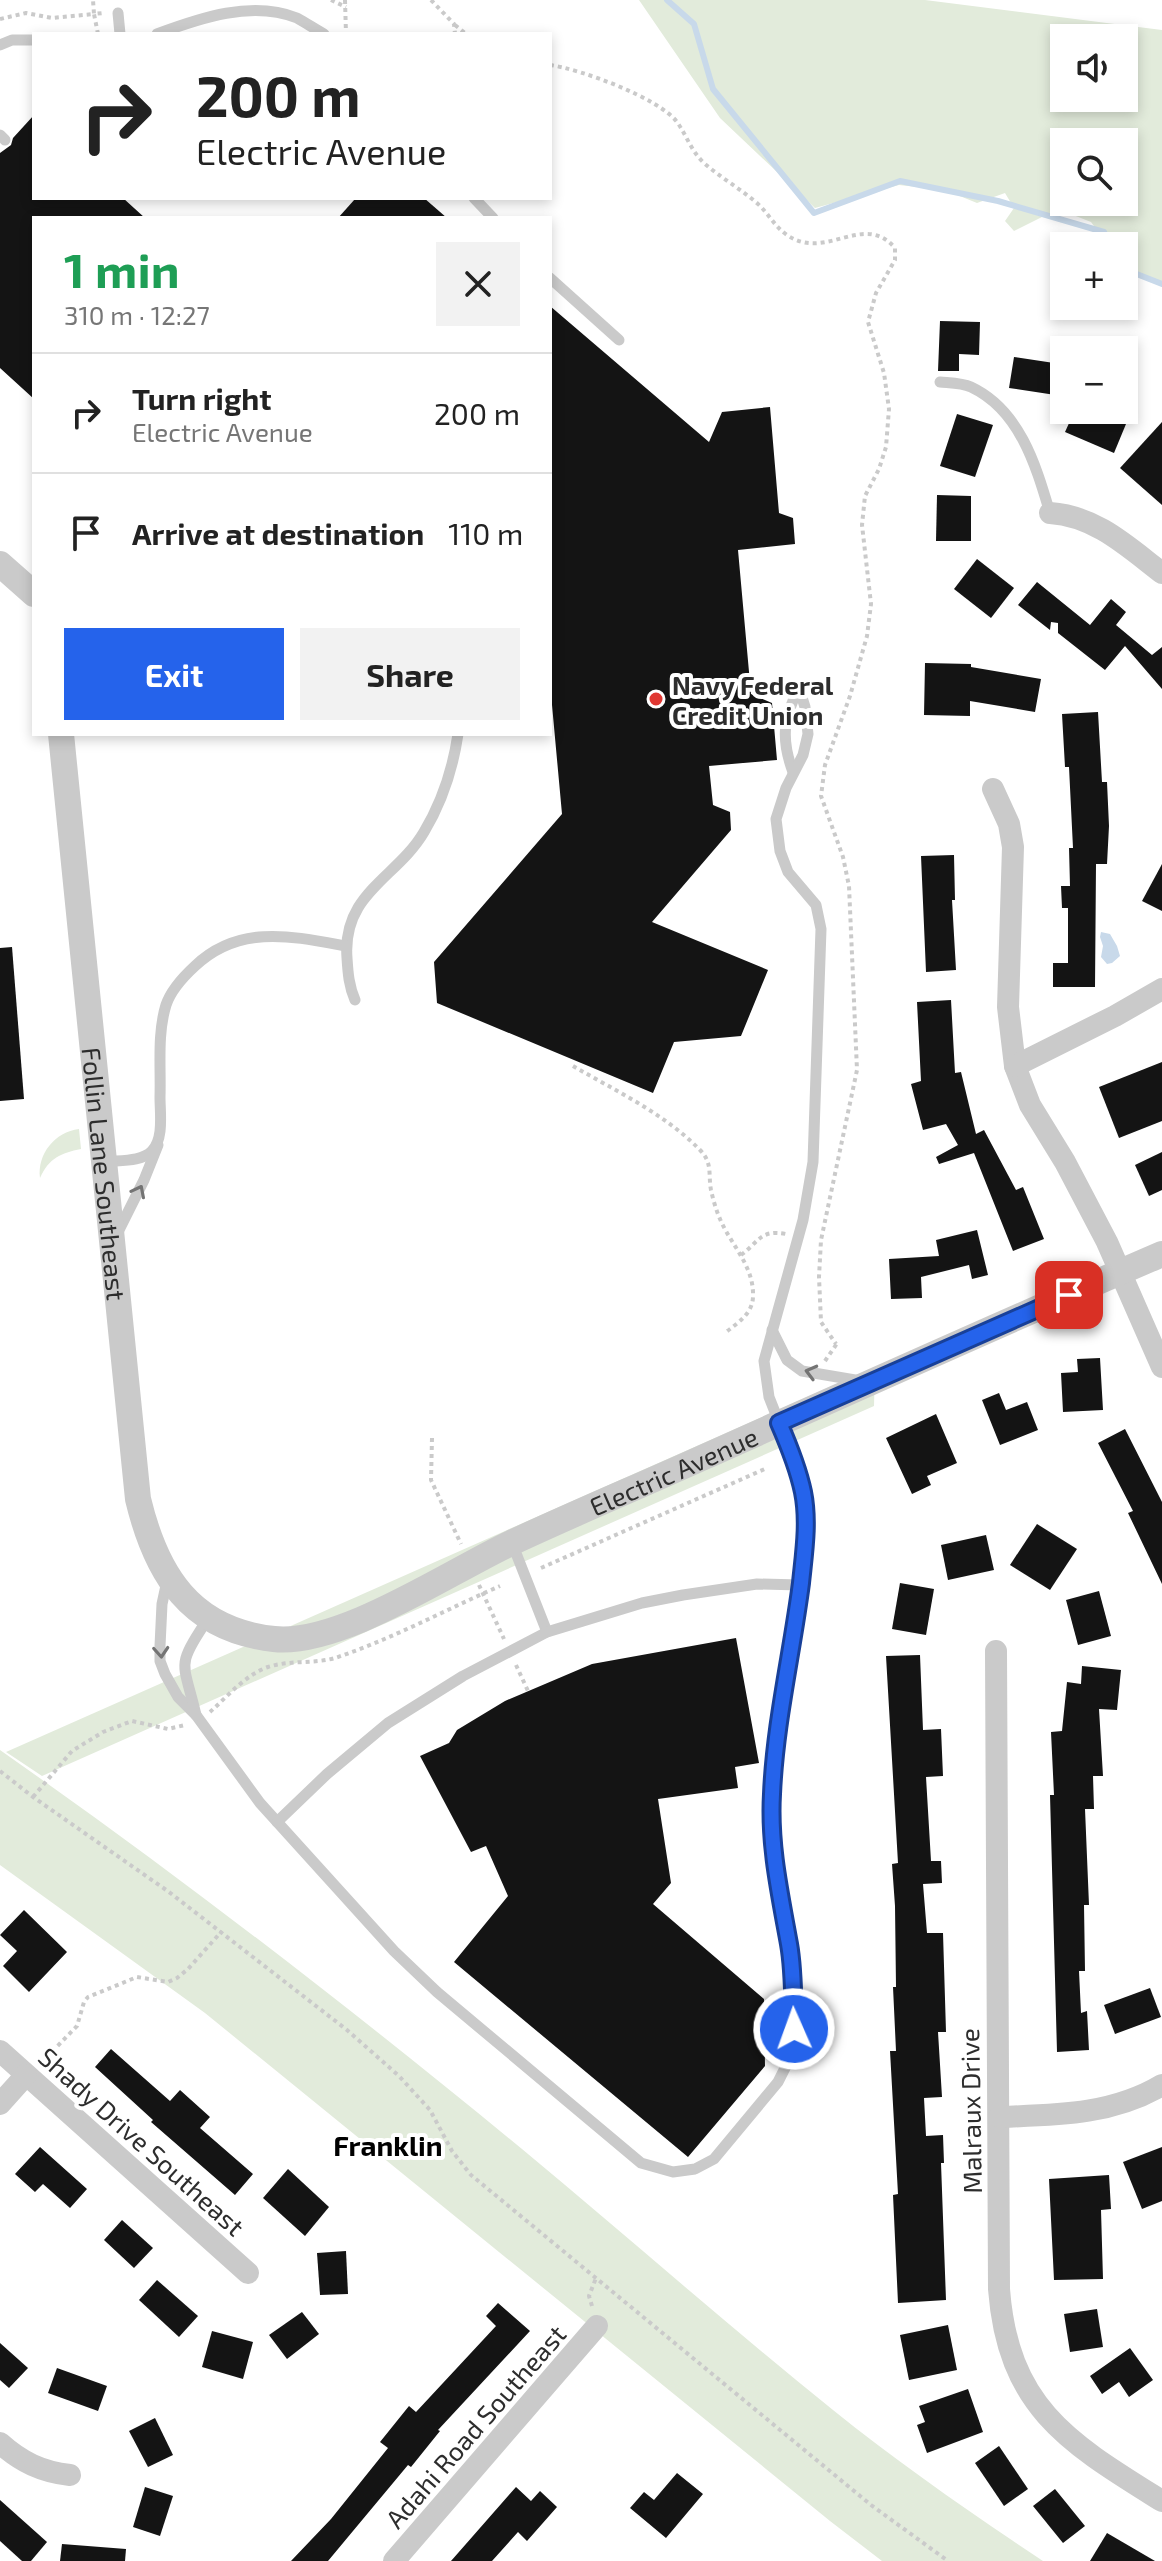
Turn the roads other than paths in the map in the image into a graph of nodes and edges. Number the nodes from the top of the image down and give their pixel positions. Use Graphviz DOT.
graph roads {
  1 [pos="269,6"];
  2 [pos="118,13"];
  3 [pos="120,32"];
  4 [pos="162,32"];
  5 [pos="320,32"];
  6 [pos="32,40"];
  7 [pos="0,45"];
  8 [pos="476,200"];
  9 [pos="491,216"];
  10 [pos="552,280"];
  11 [pos="619,340"];
  12 [pos="940,382"];
  13 [pos="1050,513"];
  14 [pos="0,564"];
  15 [pos="1162,573"];
  16 [pos="32,592"];
  17 [pos="61,736"];
  18 [pos="458,736"];
  19 [pos="793,772"];
  20 [pos="993,789"];
  21 [pos="346,946"];
  22 [pos="1162,989"];
  23 [pos="355,1000"];
  24 [pos="1015,1066"];
  25 [pos="159,1134"];
  26 [pos="104,1162"];
  27 [pos="111,1246"];
  28 [pos="1162,1254"];
  29 [pos="1121,1272"];
  30 [pos="772,1330"];
  31 [pos="1162,1367"];
  32 [pos="870,1383"];
  33 [pos="779,1423"];
  34 [pos="512,1543"];
  35 [pos="168,1577"];
  36 [pos="800,1585"];
  37 [pos="186,1600"];
  38 [pos="209,1617"];
  39 [pos="547,1632"];
  40 [pos="996,1651"];
  41 [pos="192,1719"];
  42 [pos="277,1822"];
  43 [pos="0,2051"];
  44 [pos="28,2076"];
  45 [pos="1162,2085"];
  46 [pos="0,2104"];
  47 [pos="999,2117"];
  48 [pos="248,2273"];
  49 [pos="597,2326"];
  50 [pos="0,2443"];
  51 [pos="70,2475"];
  52 [pos="1162,2501"];
  53 [pos="394,2561"];
  1 -- 4 [label="lane"];
  1 -- 5 [label="lane"];
  2 -- 3 [label="lane"];
  6 -- 7 [label="lane"];
  8 -- 9 [label="lane"];
  10 -- 11 [label="lane"];
  12 -- 13 [label="lane"];
  13 -- 15 [label="street"];
  14 -- 16 [label="street"];
  17 -- 26 [label="street, Follin Lane Southeast"];
  18 -- 21 [label="lane"];
  19 -- 19 [label="lane"];
  19 -- 30 [label="lane"];
  20 -- 24 [label="street"];
  21 -- 23 [label="lane"];
  21 -- 25 [label="lane"];
  22 -- 24 [label="street"];
  24 -- 29 [label="street"];
  25 -- 26 [label="lane"];
  27 -- 25 [label="lane, one-way"];
  26 -- 27 [label="street, Follin Lane Southeast"];
  27 -- 35 [label="street, Follin Lane Southeast"];
  28 -- 29 [label="street, Electric Avenue"];
  29 -- 31 [label="street"];
  29 -- 32 [label="street, Electric Avenue"];
  32 -- 30 [label="lane, one-way"];
  30 -- 33 [label="lane"];
  32 -- 33 [label="street, Electric Avenue"];
  33 -- 34 [label="street, Electric Avenue"];
  33 -- 36 [label="lane"];
  34 -- 38 [label="street, Electric Avenue"];
  34 -- 39 [label="lane"];
  35 -- 37 [label="street, Follin Lane Southeast"];
  35 -- 41 [label="lane, one-way"];
  36 -- 39 [label="lane"];
  36 -- 42 [label="lane"];
  37 -- 38 [label="street, Electric Avenue"];
  38 -- 41 [label="lane"];
  39 -- 42 [label="lane"];
  40 -- 47 [label="street, Malraux Drive"];
  41 -- 42 [label="lane"];
  43 -- 44 [label="street, Shady Drive Southeast"];
  44 -- 46 [label="street"];
  44 -- 48 [label="street, Shady Drive Southeast"];
  45 -- 47 [label="street"];
  47 -- 52 [label="street, Malraux Drive"];
  49 -- 53 [label="street, Adahi Road Southeast"];
  50 -- 51 [label="street"];
}
